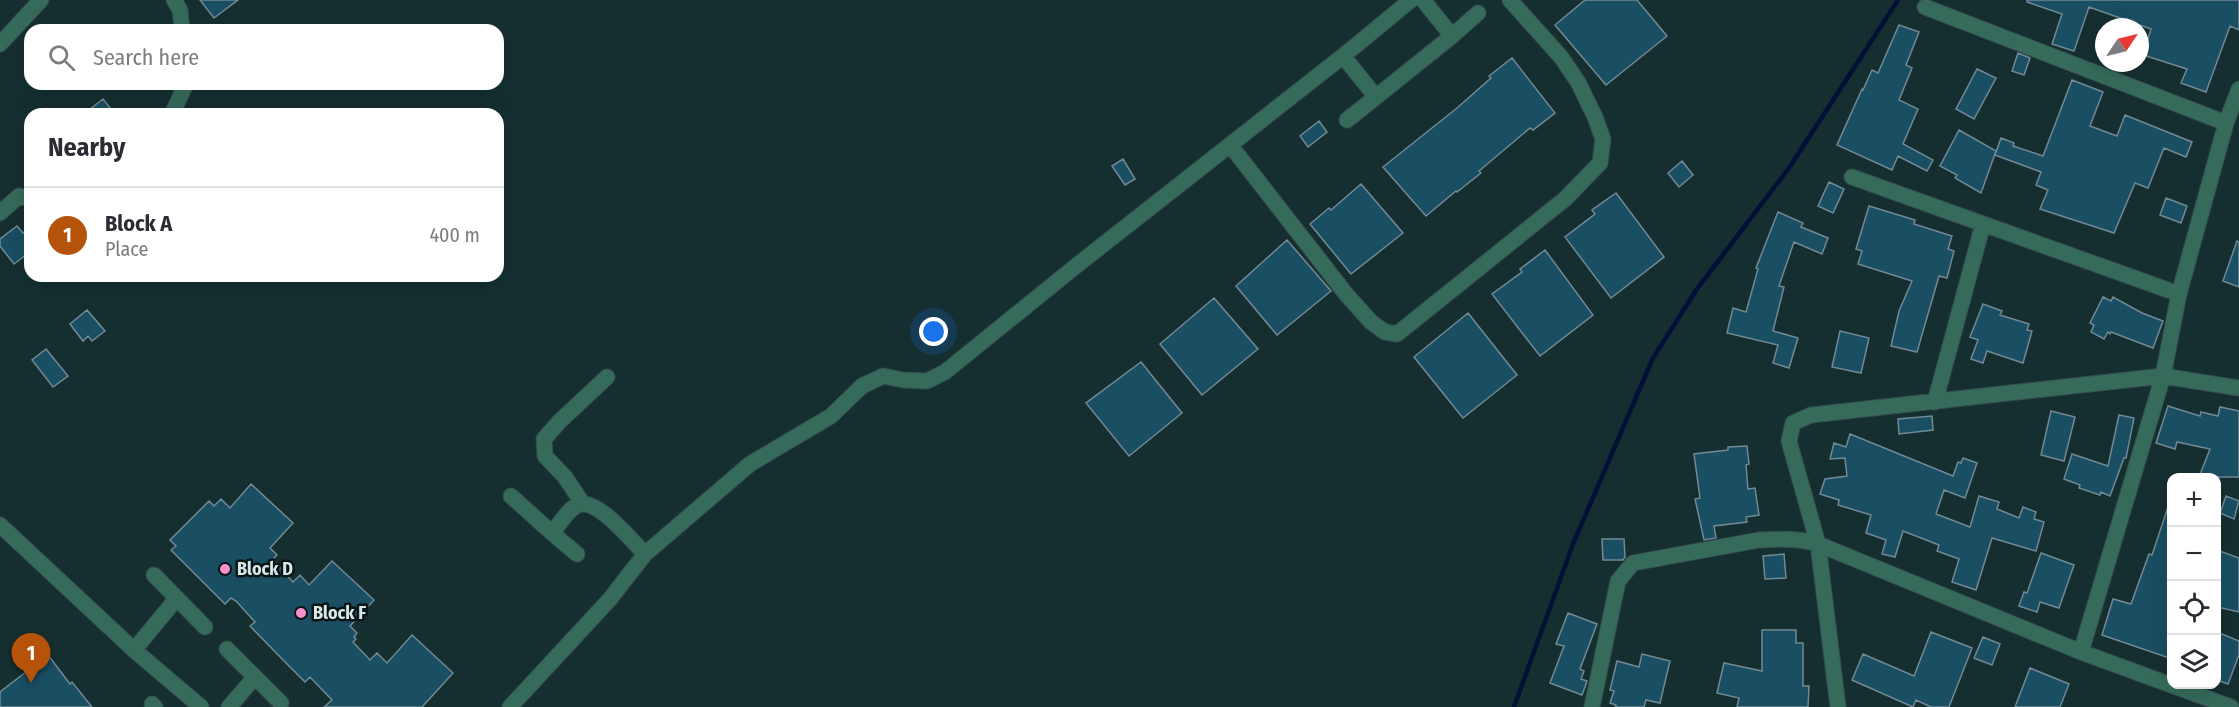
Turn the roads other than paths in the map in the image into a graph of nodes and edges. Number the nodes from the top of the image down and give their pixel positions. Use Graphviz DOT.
graph roads {
  1 [pos="174,0"];
  2 [pos="1411,0"];
  3 [pos="1423,0"];
  4 [pos="1515,1"];
  5 [pos="36,2"];
  6 [pos="1924,7"];
  7 [pos="1478,13"];
  8 [pos="181,24"];
  9 [pos="1452,36"];
  10 [pos="0,45"];
  11 [pos="1343,56"];
  12 [pos="2239,89"];
  13 [pos="183,90"];
  14 [pos="1376,97"];
  15 [pos="175,108"];
  16 [pos="1347,120"];
  17 [pos="2226,123"];
  18 [pos="1230,145"];
  19 [pos="1852,177"];
  20 [pos="24,197"];
  21 [pos="0,213"];
  22 [pos="1983,224"];
  23 [pos="2179,294"];
  24 [pos="2163,376"];
  25 [pos="608,377"];
  26 [pos="2239,388"];
  27 [pos="1935,402"];
  28 [pos="511,496"];
  29 [pos="583,504"];
  30 [pos="0,525"];
  31 [pos="552,533"];
  32 [pos="1818,544"];
  33 [pos="577,554"];
  34 [pos="645,554"];
  35 [pos="154,575"];
  36 [pos="177,598"];
  37 [pos="205,627"];
  38 [pos="227,649"];
  39 [pos="134,650"];
  40 [pos="2080,652"];
  41 [pos="255,677"];
  42 [pos="282,703"];
  43 [pos="192,704"];
  44 [pos="229,707"];
  45 [pos="510,707"];
  46 [pos="1592,707"];
  47 [pos="1838,707"];
  48 [pos="2230,707"];
  1 -- 8 [label="street"];
  2 -- 11 [label="street"];
  3 -- 9 [label="street"];
  4 -- 18 [label="street"];
  5 -- 10 [label="street"];
  6 -- 17 [label="street"];
  7 -- 9 [label="street"];
  9 -- 14 [label="street"];
  11 -- 14 [label="street"];
  11 -- 18 [label="street"];
  12 -- 17 [label="street"];
  13 -- 15 [label="street"];
  14 -- 16 [label="street"];
  17 -- 23 [label="street"];
  18 -- 34 [label="street"];
  19 -- 22 [label="street"];
  20 -- 21 [label="street"];
  22 -- 23 [label="street"];
  22 -- 27 [label="street"];
  23 -- 24 [label="street"];
  24 -- 26 [label="street"];
  24 -- 27 [label="street"];
  24 -- 40 [label="street"];
  25 -- 29 [label="street"];
  27 -- 32 [label="street"];
  28 -- 31 [label="street"];
  29 -- 31 [label="street"];
  29 -- 34 [label="street"];
  30 -- 39 [label="street"];
  31 -- 33 [label="street"];
  32 -- 40 [label="street"];
  32 -- 46 [label="street"];
  32 -- 47 [label="street"];
  34 -- 45 [label="street"];
  35 -- 36 [label="street"];
  36 -- 37 [label="street"];
  36 -- 39 [label="street"];
  38 -- 41 [label="street"];
  39 -- 43 [label="street"];
  40 -- 48 [label="street"];
  41 -- 42 [label="street"];
  41 -- 44 [label="street"];
}
